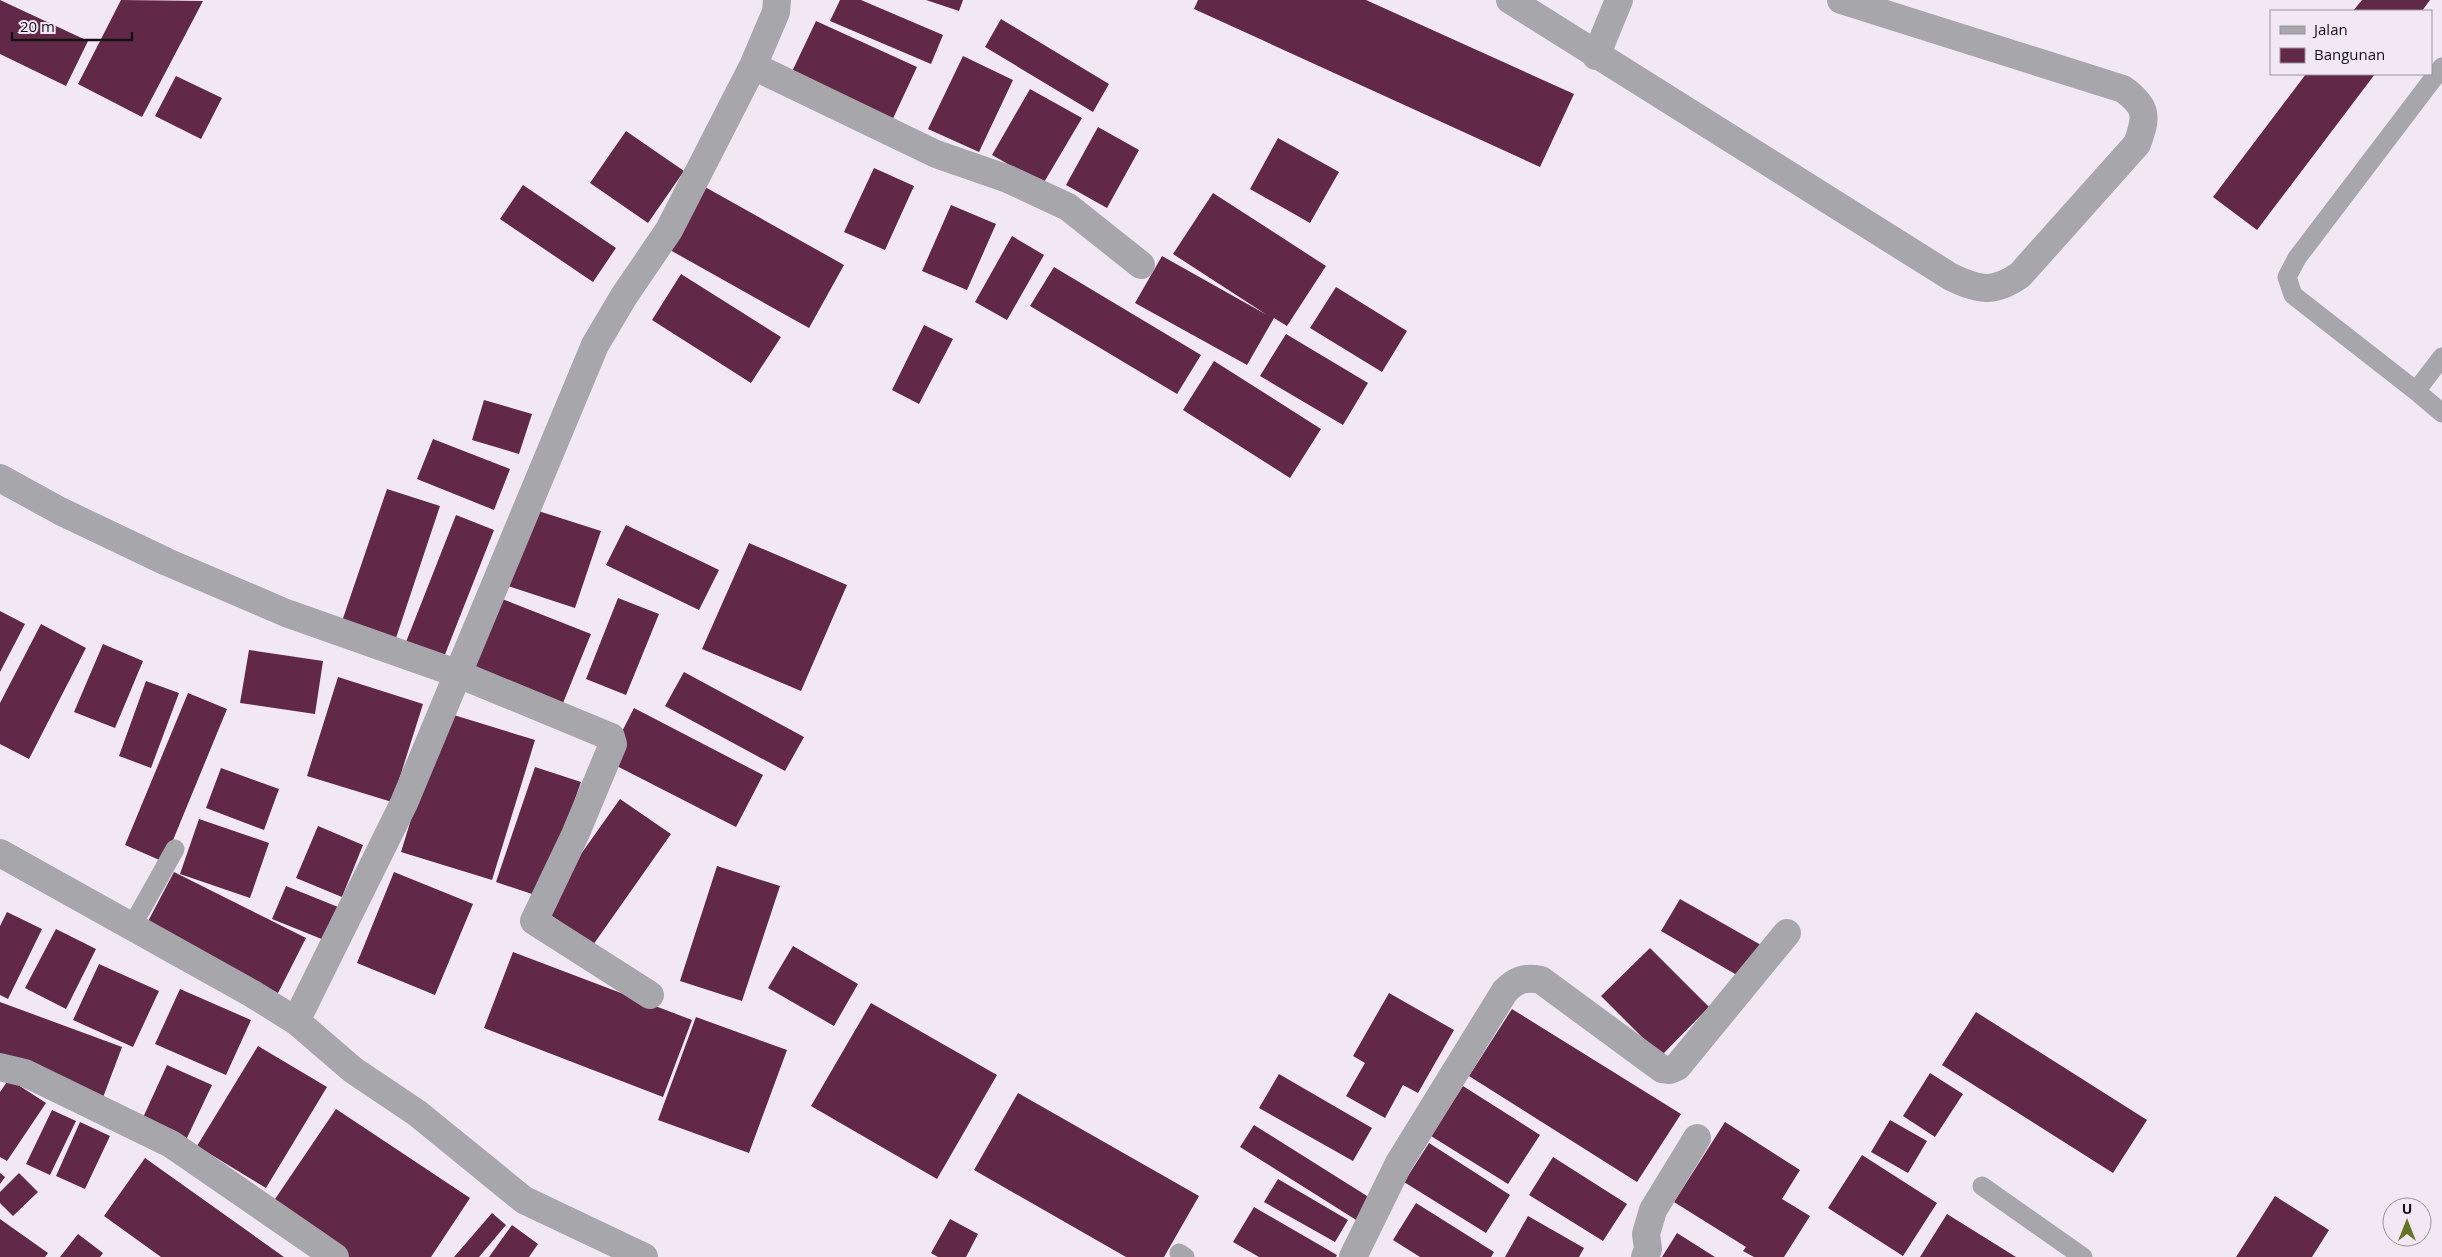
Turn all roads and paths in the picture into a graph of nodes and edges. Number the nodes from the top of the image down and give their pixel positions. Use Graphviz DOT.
graph roads {
  1 [pos="777,0"];
  2 [pos="1510,0"];
  3 [pos="1619,0"];
  4 [pos="1841,0"];
  5 [pos="1596,56"];
  6 [pos="753,66"];
  7 [pos="2442,67"];
  8 [pos="1141,265"];
  9 [pos="2442,357"];
  10 [pos="2416,391"];
  11 [pos="2442,412"];
  12 [pos="0,478"];
  13 [pos="456,673"];
  14 [pos="175,849"];
  15 [pos="0,853"];
  16 [pos="132,926"];
  17 [pos="1786,933"];
  18 [pos="650,995"];
  19 [pos="296,1021"];
  20 [pos="0,1067"];
  21 [pos="1697,1138"];
  22 [pos="1982,1186"];
  23 [pos="335,1257"];
  24 [pos="644,1257"];
  25 [pos="1353,1257"];
  26 [pos="1644,1257"];
  27 [pos="2083,1257"];
  1 -- 6 [label="street"];
  2 -- 5 [label="street"];
  3 -- 5 [label="street"];
  4 -- 5 [label="street"];
  6 -- 8 [label="street"];
  6 -- 13 [label="street"];
  7 -- 10 [label="lane"];
  9 -- 10 [label="lane"];
  10 -- 11 [label="lane"];
  12 -- 13 [label="street"];
  13 -- 18 [label="street"];
  13 -- 19 [label="street"];
  14 -- 16 [label="lane"];
  15 -- 16 [label="street"];
  16 -- 19 [label="street"];
  17 -- 25 [label="street"];
  19 -- 24 [label="street"];
  20 -- 23 [label="street"];
  21 -- 26 [label="street"];
  22 -- 27 [label="lane"];
}
